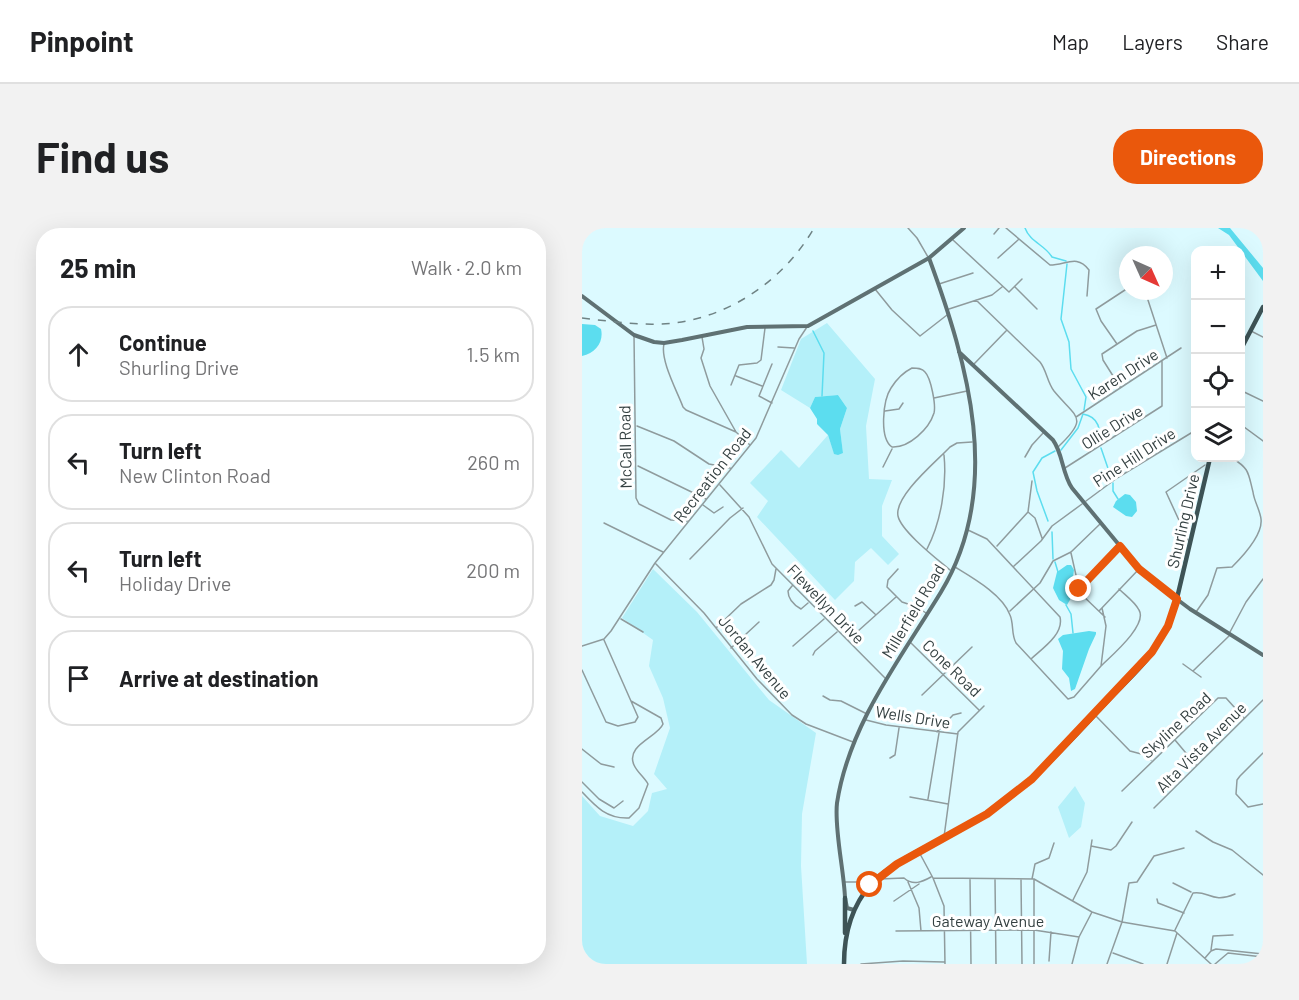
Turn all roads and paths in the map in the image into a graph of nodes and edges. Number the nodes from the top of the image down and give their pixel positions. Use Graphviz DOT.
graph roads {
  1 [pos="908,228"];
  2 [pos="964,228"];
  3 [pos="999,228"];
  4 [pos="1006,228"];
  5 [pos="994,234"];
  6 [pos="952,239"];
  7 [pos="1018,239"];
  8 [pos="929,258"];
  9 [pos="998,258"];
  10 [pos="973,273"];
  11 [pos="1022,279"];
  12 [pos="938,284"];
  13 [pos="1003,286"];
  14 [pos="1015,287"];
  15 [pos="875,290"];
  16 [pos="1119,294"];
  17 [pos="582,296"];
  18 [pos="1087,296"];
  19 [pos="976,300"];
  20 [pos="1148,300"];
  21 [pos="1263,307"];
  22 [pos="1037,309"];
  23 [pos="947,312"];
  24 [pos="1156,325"];
  25 [pos="808,326"];
  26 [pos="765,327"];
  27 [pos="1007,330"];
  28 [pos="1250,330"];
  29 [pos="634,335"];
  30 [pos="702,336"];
  31 [pos="1263,337"];
  32 [pos="1245,340"];
  33 [pos="664,343"];
  34 [pos="1118,344"];
  35 [pos="778,347"];
  36 [pos="795,348"];
  37 [pos="1181,348"];
  38 [pos="958,352"];
  39 [pos="1167,358"];
  40 [pos="1162,361"];
  41 [pos="772,364"];
  42 [pos="973,364"];
  43 [pos="736,376"];
  44 [pos="731,385"];
  45 [pos="762,387"];
  46 [pos="1120,388"];
  47 [pos="967,391"];
  48 [pos="1245,393"];
  49 [pos="934,398"];
  50 [pos="1263,402"];
  51 [pos="772,403"];
  52 [pos="903,403"];
  53 [pos="884,411"];
  54 [pos="1076,417"];
  55 [pos="636,426"];
  56 [pos="1245,428"];
  57 [pos="736,432"];
  58 [pos="1044,432"];
  59 [pos="1191,433"];
  60 [pos="1263,441"];
  61 [pos="976,443"];
  62 [pos="750,445"];
  63 [pos="892,447"];
  64 [pos="1058,447"];
  65 [pos="944,454"];
  66 [pos="1025,457"];
  67 [pos="1206,462"];
  68 [pos="1209,462"];
  69 [pos="1238,462"];
  70 [pos="637,466"];
  71 [pos="883,467"];
  72 [pos="732,468"];
  73 [pos="1063,469"];
  74 [pos="1032,481"];
  75 [pos="719,484"];
  76 [pos="707,499"];
  77 [pos="1084,502"];
  78 [pos="703,505"];
  79 [pos="723,507"];
  80 [pos="743,508"];
  81 [pos="1028,512"];
  82 [pos="690,521"];
  83 [pos="604,523"];
  84 [pos="1101,523"];
  85 [pos="968,530"];
  86 [pos="1043,538"];
  87 [pos="1190,543"];
  88 [pos="1120,546"];
  89 [pos="996,548"];
  90 [pos="927,549"];
  91 [pos="1071,552"];
  92 [pos="664,553"];
  93 [pos="690,559"];
  94 [pos="655,563"];
  95 [pos="1014,566"];
  96 [pos="776,568"];
  97 [pos="898,568"];
  98 [pos="953,569"];
  99 [pos="1139,569"];
  100 [pos="1263,579"];
  101 [pos="793,585"];
  102 [pos="1035,588"];
  103 [pos="1079,589"];
  104 [pos="1119,589"];
  105 [pos="896,597"];
  106 [pos="1177,599"];
  107 [pos="808,602"];
  108 [pos="855,606"];
  109 [pos="1102,608"];
  110 [pos="1098,611"];
  111 [pos="1009,612"];
  112 [pos="1196,613"];
  113 [pos="927,614"];
  114 [pos="876,615"];
  115 [pos="1105,617"];
  116 [pos="825,618"];
  117 [pos="620,619"];
  118 [pos="759,622"];
  119 [pos="717,628"];
  120 [pos="837,631"];
  121 [pos="643,632"];
  122 [pos="1229,635"];
  123 [pos="604,639"];
  124 [pos="847,641"];
  125 [pos="909,641"];
  126 [pos="582,646"];
  127 [pos="793,646"];
  128 [pos="972,647"];
  129 [pos="731,648"];
  130 [pos="1103,650"];
  131 [pos="1112,654"];
  132 [pos="1263,654"];
  133 [pos="813,655"];
  134 [pos="1031,660"];
  135 [pos="1183,664"];
  136 [pos="1101,666"];
  137 [pos="582,670"];
  138 [pos="1193,671"];
  139 [pos="943,674"];
  140 [pos="1201,677"];
  141 [pos="887,679"];
  142 [pos="922,695"];
  143 [pos="823,696"];
  144 [pos="631,700"];
  145 [pos="1263,700"];
  146 [pos="984,706"];
  147 [pos="979,710"];
  148 [pos="961,713"];
  149 [pos="1095,714"];
  150 [pos="866,717"];
  151 [pos="1244,718"];
  152 [pos="899,727"];
  153 [pos="938,732"];
  154 [pos="958,734"];
  155 [pos="1175,740"];
  156 [pos="854,743"];
  157 [pos="582,749"];
  158 [pos="1263,753"];
  159 [pos="890,758"];
  160 [pos="1152,761"];
  161 [pos="1196,766"];
  162 [pos="614,767"];
  163 [pos="582,782"];
  164 [pos="1122,791"];
  165 [pos="582,792"];
  166 [pos="910,797"];
  167 [pos="928,799"];
  168 [pos="623,801"];
  169 [pos="1263,804"];
  170 [pos="948,805"];
  171 [pos="1154,808"];
  172 [pos="1132,822"];
  173 [pos="1196,831"];
  174 [pos="944,838"];
  175 [pos="1092,840"];
  176 [pos="1054,843"];
  177 [pos="1091,846"];
  178 [pos="1184,848"];
  179 [pos="919,852"];
  180 [pos="1263,875"];
  181 [pos="933,878"];
  182 [pos="970,878"];
  183 [pos="995,878"];
  184 [pos="1021,878"];
  185 [pos="1033,879"];
  186 [pos="875,880"];
  187 [pos="907,881"];
  188 [pos="844,882"];
  189 [pos="1173,883"];
  190 [pos="920,884"];
  191 [pos="911,889"];
  192 [pos="1192,893"];
  193 [pos="1235,894"];
  194 [pos="1157,899"];
  195 [pos="846,900"];
  196 [pos="1072,900"];
  197 [pos="894,901"];
  198 [pos="854,910"];
  199 [pos="1092,912"];
  200 [pos="1184,913"];
  201 [pos="1122,922"];
  202 [pos="1034,930"];
  203 [pos="921,931"];
  204 [pos="945,931"];
  205 [pos="971,931"];
  206 [pos="995,931"];
  207 [pos="1022,931"];
  208 [pos="1051,931"];
  209 [pos="896,932"];
  210 [pos="1176,932"];
  211 [pos="1209,934"];
  212 [pos="1233,934"];
  213 [pos="846,936"];
  214 [pos="1214,936"];
  215 [pos="1079,937"];
  216 [pos="1211,951"];
  217 [pos="1112,953"];
  218 [pos="1263,955"];
  219 [pos="1205,958"];
  220 [pos="1049,961"];
  221 [pos="945,963"];
  222 [pos="844,964"];
  223 [pos="861,964"];
  224 [pos="971,964"];
  225 [pos="996,964"];
  226 [pos="1022,964"];
  227 [pos="1034,964"];
  228 [pos="1072,964"];
  229 [pos="1107,964"];
  230 [pos="1143,964"];
  231 [pos="1167,964"];
  232 [pos="1213,964"];
  1 -- 8 [label="street"];
  2 -- 6 [label="main road"];
  3 -- 5 [label="street"];
  4 -- 7 [label="street"];
  6 -- 8 [label="main road"];
  6 -- 13 [label="street"];
  7 -- 9 [label="street"];
  7 -- 18 [label="street"];
  8 -- 12 [label="main road, Millerfield Road"];
  8 -- 15 [label="main road"];
  10 -- 12 [label="street"];
  11 -- 14 [label="street"];
  12 -- 23 [label="main road, Millerfield Road"];
  13 -- 14 [label="street"];
  13 -- 19 [label="street"];
  14 -- 22 [label="street"];
  15 -- 23 [label="street"];
  15 -- 25 [label="main road"];
  16 -- 34 [label="street"];
  17 -- 29 [label="main road"];
  19 -- 23 [label="street"];
  19 -- 27 [label="street"];
  20 -- 24 [label="street"];
  21 -- 28 [label="main road"];
  23 -- 38 [label="main road, Millerfield Road"];
  24 -- 34 [label="street"];
  24 -- 39 [label="street"];
  25 -- 26 [label="main road"];
  25 -- 36 [label="street, Recreation Road"];
  26 -- 30 [label="main road"];
  26 -- 43 [label="street"];
  27 -- 42 [label="street"];
  27 -- 54 [label="street"];
  28 -- 31 [label="street"];
  28 -- 32 [label="main road"];
  29 -- 33 [label="main road"];
  29 -- 55 [label="street, McCall Road"];
  30 -- 33 [label="main road"];
  30 -- 57 [label="street"];
  33 -- 57 [label="street"];
  34 -- 46 [label="street"];
  35 -- 36 [label="street"];
  36 -- 51 [label="street, Recreation Road"];
  37 -- 39 [label="street, Karen Drive"];
  38 -- 42 [label="main road"];
  38 -- 47 [label="main road, Millerfield Road"];
  39 -- 40 [label="street, Karen Drive"];
  40 -- 46 [label="street, Karen Drive"];
  40 -- 73 [label="street, Ollie Drive"];
  41 -- 45 [label="street"];
  42 -- 58 [label="main road"];
  43 -- 44 [label="street"];
  43 -- 45 [label="street"];
  45 -- 51 [label="street"];
  46 -- 54 [label="street, Karen Drive"];
  47 -- 49 [label="street"];
  47 -- 61 [label="main road, Millerfield Road"];
  48 -- 50 [label="street"];
  49 -- 53 [label="street"];
  49 -- 63 [label="street"];
  51 -- 62 [label="street, Recreation Road"];
  52 -- 53 [label="street"];
  53 -- 63 [label="street"];
  54 -- 64 [label="street"];
  55 -- 70 [label="street, McCall Road"];
  55 -- 72 [label="street"];
  56 -- 60 [label="street"];
  57 -- 62 [label="street"];
  58 -- 64 [label="main road"];
  58 -- 66 [label="street"];
  59 -- 77 [label="street, Pine Hill Drive"];
  61 -- 65 [label="street"];
  61 -- 85 [label="main road, Millerfield Road"];
  62 -- 72 [label="street, Recreation Road"];
  63 -- 71 [label="street"];
  64 -- 73 [label="main road"];
  65 -- 90 [label="street"];
  65 -- 90 [label="street"];
  67 -- 87 [label="street"];
  68 -- 87 [label="main road, Shurling Drive"];
  69 -- 112 [label="street"];
  70 -- 76 [label="street"];
  70 -- 82 [label="street, McCall Road"];
  72 -- 75 [label="street, Recreation Road"];
  73 -- 77 [label="main road"];
  74 -- 81 [label="street"];
  75 -- 76 [label="street, Recreation Road"];
  75 -- 80 [label="street, Flewellyn Drive"];
  76 -- 78 [label="street, Recreation Road"];
  77 -- 84 [label="main road"];
  77 -- 86 [label="street, Pine Hill Drive"];
  78 -- 79 [label="street"];
  78 -- 82 [label="street, Recreation Road"];
  80 -- 93 [label="street"];
  80 -- 96 [label="street, Flewellyn Drive"];
  81 -- 86 [label="street"];
  81 -- 89 [label="street"];
  82 -- 92 [label="street, Recreation Road"];
  83 -- 92 [label="street"];
  84 -- 88 [label="main road"];
  84 -- 91 [label="street"];
  85 -- 89 [label="street"];
  85 -- 98 [label="main road, Millerfield Road"];
  86 -- 95 [label="street, Pine Hill Drive"];
  87 -- 106 [label="main road, Shurling Drive"];
  88 -- 99 [label="main road"];
  88 -- 103 [label="street"];
  89 -- 95 [label="street"];
  90 -- 98 [label="street"];
  91 -- 102 [label="street"];
  91 -- 103 [label="street"];
  92 -- 94 [label="street, Recreation Road"];
  94 -- 117 [label="street, Recreation Road"];
  94 -- 119 [label="street, Jordan Avenue"];
  95 -- 102 [label="street"];
  96 -- 101 [label="street, Flewellyn Drive"];
  96 -- 119 [label="street"];
  97 -- 105 [label="street"];
  98 -- 111 [label="street"];
  98 -- 113 [label="main road, Millerfield Road"];
  99 -- 104 [label="street"];
  99 -- 106 [label="main road"];
  100 -- 122 [label="street"];
  101 -- 107 [label="street, Flewellyn Drive"];
  101 -- 107 [label="street"];
  102 -- 111 [label="street"];
  102 -- 134 [label="street"];
  103 -- 110 [label="street"];
  104 -- 109 [label="street"];
  104 -- 131 [label="street"];
  105 -- 113 [label="street"];
  105 -- 114 [label="street"];
  106 -- 112 [label="main road"];
  106 -- 149 [label="main road, Shurling Drive"];
  107 -- 116 [label="street, Flewellyn Drive"];
  108 -- 114 [label="street"];
  109 -- 110 [label="street"];
  109 -- 115 [label="street"];
  110 -- 115 [label="street"];
  111 -- 134 [label="street"];
  112 -- 122 [label="main road"];
  113 -- 125 [label="main road, Millerfield Road"];
  114 -- 124 [label="street"];
  115 -- 130 [label="street"];
  116 -- 120 [label="street, Flewellyn Drive"];
  116 -- 127 [label="street"];
  117 -- 121 [label="street"];
  117 -- 123 [label="street, Recreation Road"];
  118 -- 129 [label="street"];
  119 -- 129 [label="street, Jordan Avenue"];
  120 -- 124 [label="street, Flewellyn Drive"];
  120 -- 133 [label="street"];
  122 -- 132 [label="main road"];
  122 -- 138 [label="street"];
  123 -- 126 [label="street"];
  123 -- 144 [label="street"];
  124 -- 141 [label="street, Flewellyn Drive"];
  125 -- 139 [label="street, Cone Road"];
  125 -- 141 [label="main road, Millerfield Road"];
  128 -- 139 [label="street"];
  129 -- 156 [label="street, Jordan Avenue"];
  130 -- 131 [label="street"];
  130 -- 136 [label="street"];
  131 -- 136 [label="street"];
  134 -- 136 [label="street"];
  135 -- 138 [label="street"];
  137 -- 144 [label="street"];
  138 -- 140 [label="street"];
  139 -- 142 [label="street"];
  139 -- 147 [label="street, Cone Road"];
  141 -- 150 [label="main road, Millerfield Road"];
  143 -- 150 [label="street, Wells Drive"];
  144 -- 165 [label="street"];
  145 -- 151 [label="street, Alta Vista Avenue"];
  146 -- 147 [label="street"];
  147 -- 154 [label="street"];
  148 -- 153 [label="street"];
  149 -- 160 [label="street"];
  149 -- 174 [label="main road, Shurling Drive"];
  150 -- 152 [label="street, Wells Drive"];
  150 -- 156 [label="main road, Millerfield Road"];
  151 -- 155 [label="street, Skyline Road"];
  151 -- 161 [label="street, Alta Vista Avenue"];
  152 -- 153 [label="street, Wells Drive"];
  152 -- 159 [label="street"];
  153 -- 154 [label="street, Wells Drive"];
  153 -- 167 [label="street"];
  154 -- 170 [label="street"];
  155 -- 160 [label="street, Skyline Road"];
  155 -- 161 [label="street"];
  156 -- 188 [label="main road, Millerfield Road"];
  157 -- 162 [label="street"];
  158 -- 169 [label="street"];
  160 -- 164 [label="street, Skyline Road"];
  161 -- 171 [label="street, Alta Vista Avenue"];
  163 -- 168 [label="street"];
  166 -- 167 [label="street"];
  167 -- 170 [label="street"];
  170 -- 174 [label="street"];
  172 -- 177 [label="street"];
  173 -- 180 [label="street"];
  174 -- 179 [label="main road, Shurling Drive"];
  175 -- 177 [label="street"];
  176 -- 185 [label="street"];
  177 -- 196 [label="street"];
  178 -- 201 [label="street"];
  179 -- 181 [label="street"];
  179 -- 186 [label="main road, Shurling Drive"];
  181 -- 182 [label="street"];
  181 -- 190 [label="street"];
  181 -- 204 [label="street"];
  182 -- 183 [label="street"];
  182 -- 205 [label="street"];
  183 -- 184 [label="street"];
  183 -- 206 [label="street"];
  184 -- 185 [label="street"];
  184 -- 207 [label="street"];
  185 -- 196 [label="street"];
  185 -- 202 [label="street"];
  186 -- 187 [label="street"];
  186 -- 188 [label="street"];
  186 -- 198 [label="main road, Shurling Drive"];
  187 -- 190 [label="street"];
  187 -- 191 [label="street"];
  188 -- 195 [label="main road, Millerfield Road"];
  189 -- 192 [label="street"];
  190 -- 191 [label="street"];
  191 -- 197 [label="street"];
  191 -- 203 [label="street"];
  192 -- 193 [label="street"];
  192 -- 200 [label="street"];
  194 -- 200 [label="street"];
  195 -- 198 [label="main road"];
  195 -- 213 [label="main road"];
  196 -- 199 [label="street"];
  198 -- 213 [label="main road"];
  199 -- 201 [label="street"];
  199 -- 215 [label="street"];
  200 -- 210 [label="street"];
  201 -- 210 [label="street"];
  201 -- 217 [label="street"];
  202 -- 207 [label="street, Gateway Avenue"];
  202 -- 208 [label="street, Gateway Avenue"];
  202 -- 227 [label="street"];
  203 -- 204 [label="street, Gateway Avenue"];
  203 -- 209 [label="street, Gateway Avenue"];
  204 -- 205 [label="street, Gateway Avenue"];
  204 -- 221 [label="street"];
  205 -- 206 [label="street, Gateway Avenue"];
  205 -- 224 [label="street"];
  206 -- 207 [label="street, Gateway Avenue"];
  206 -- 225 [label="street"];
  207 -- 226 [label="street"];
  208 -- 215 [label="street, Gateway Avenue"];
  208 -- 220 [label="street"];
  210 -- 219 [label="street"];
  210 -- 231 [label="street"];
  211 -- 214 [label="street"];
  212 -- 214 [label="street"];
  213 -- 222 [label="main road"];
  214 -- 216 [label="street"];
  215 -- 228 [label="street"];
  216 -- 218 [label="street"];
  216 -- 219 [label="street"];
  217 -- 229 [label="street"];
  217 -- 230 [label="street"];
  218 -- 232 [label="street"];
  219 -- 232 [label="street"];
  221 -- 223 [label="street"];
}
